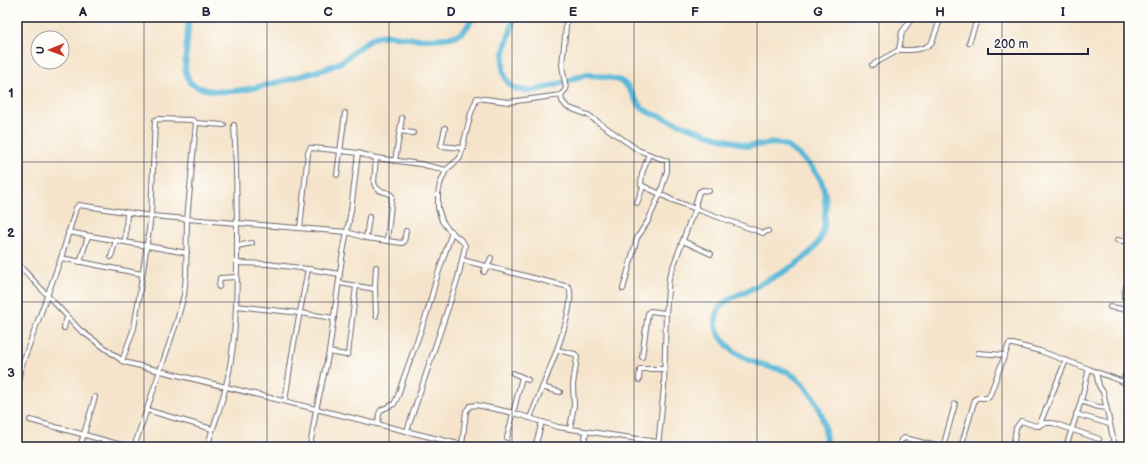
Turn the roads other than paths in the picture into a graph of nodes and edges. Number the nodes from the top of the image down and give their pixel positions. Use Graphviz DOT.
graph roads {
  1 [pos="567,17"];
  2 [pos="913,17"];
  3 [pos="941,17"];
  4 [pos="978,17"];
  5 [pos="969,43"];
  6 [pos="898,50"];
  7 [pos="872,66"];
  8 [pos="561,95"];
  9 [pos="346,114"];
  10 [pos="402,118"];
  11 [pos="196,123"];
  12 [pos="224,125"];
  13 [pos="234,125"];
  14 [pos="445,128"];
  15 [pos="400,132"];
  16 [pos="414,133"];
  17 [pos="463,148"];
  18 [pos="340,150"];
  19 [pos="358,153"];
  20 [pos="649,154"];
  21 [pos="376,158"];
  22 [pos="395,161"];
  23 [pos="446,170"];
  24 [pos="337,175"];
  25 [pos="643,187"];
  26 [pos="709,191"];
  27 [pos="660,194"];
  28 [pos="637,202"];
  29 [pos="696,209"];
  30 [pos="127,214"];
  31 [pos="150,216"];
  32 [pos="369,217"];
  33 [pos="187,220"];
  34 [pos="237,224"];
  35 [pos="300,228"];
  36 [pos="406,231"];
  37 [pos="768,231"];
  38 [pos="68,232"];
  39 [pos="347,232"];
  40 [pos="452,232"];
  41 [pos="88,236"];
  42 [pos="366,238"];
  43 [pos="116,240"];
  44 [pos="1117,240"];
  45 [pos="387,241"];
  46 [pos="683,241"];
  47 [pos="125,242"];
  48 [pos="1129,242"];
  49 [pos="252,243"];
  50 [pos="146,245"];
  51 [pos="237,246"];
  52 [pos="187,253"];
  53 [pos="711,254"];
  54 [pos="111,257"];
  55 [pos="61,258"];
  56 [pos="491,258"];
  57 [pos="462,260"];
  58 [pos="80,262"];
  59 [pos="17,263"];
  60 [pos="237,263"];
  61 [pos="486,266"];
  62 [pos="376,267"];
  63 [pos="308,269"];
  64 [pos="484,272"];
  65 [pos="142,274"];
  66 [pos="340,274"];
  67 [pos="237,277"];
  68 [pos="339,283"];
  69 [pos="356,286"];
  70 [pos="219,287"];
  71 [pos="1129,287"];
  72 [pos="375,289"];
  73 [pos="623,289"];
  74 [pos="47,294"];
  75 [pos="1124,297"];
  76 [pos="236,306"];
  77 [pos="1110,306"];
  78 [pos="1129,310"];
  79 [pos="300,313"];
  80 [pos="666,313"];
  81 [pos="376,316"];
  82 [pos="334,318"];
  83 [pos="68,319"];
  84 [pos="64,328"];
  85 [pos="557,350"];
  86 [pos="329,352"];
  87 [pos="978,353"];
  88 [pos="1004,354"];
  89 [pos="642,357"];
  90 [pos="1066,360"];
  91 [pos="122,361"];
  92 [pos="1129,363"];
  93 [pos="664,369"];
  94 [pos="1089,369"];
  95 [pos="159,370"];
  96 [pos="1096,372"];
  97 [pos="513,373"];
  98 [pos="522,377"];
  99 [pos="528,380"];
  100 [pos="639,380"];
  101 [pos="1123,382"];
  102 [pos="1129,384"];
  103 [pos="226,386"];
  104 [pos="542,387"];
  105 [pos="17,391"];
  106 [pos="560,392"];
  107 [pos="95,398"];
  108 [pos="285,401"];
  109 [pos="1081,401"];
  110 [pos="955,404"];
  111 [pos="1106,408"];
  112 [pos="147,410"];
  113 [pos="316,410"];
  114 [pos="514,413"];
  115 [pos="1076,414"];
  116 [pos="530,418"];
  117 [pos="30,420"];
  118 [pos="542,422"];
  119 [pos="378,424"];
  120 [pos="1110,424"];
  121 [pos="1039,426"];
  122 [pos="212,429"];
  123 [pos="570,429"];
  124 [pos="1071,429"];
  125 [pos="407,430"];
  126 [pos="586,432"];
  127 [pos="83,434"];
  128 [pos="507,438"];
  129 [pos="1099,439"];
  130 [pos="658,442"];
  131 [pos="462,445"];
  132 [pos="80,447"];
  133 [pos="129,447"];
  134 [pos="134,447"];
  135 [pos="207,447"];
  136 [pos="310,447"];
  137 [pos="471,447"];
  138 [pos="535,447"];
  139 [pos="584,447"];
  140 [pos="658,447"];
  141 [pos="899,447"];
  142 [pos="941,447"];
  143 [pos="961,447"];
  144 [pos="1013,447"];
  145 [pos="1066,447"];
  146 [pos="1115,447"];
  1 -- 8 [label="street"];
  2 -- 6 [label="street"];
  3 -- 6 [label="street"];
  4 -- 5 [label="street"];
  6 -- 7 [label="street"];
  8 -- 17 [label="street"];
  8 -- 20 [label="street"];
  9 -- 18 [label="street"];
  10 -- 15 [label="street"];
  11 -- 12 [label="street"];
  11 -- 31 [label="street"];
  11 -- 33 [label="street"];
  13 -- 34 [label="street"];
  14 -- 17 [label="street"];
  15 -- 16 [label="street"];
  15 -- 22 [label="street"];
  17 -- 23 [label="street"];
  18 -- 19 [label="street"];
  18 -- 24 [label="street"];
  18 -- 35 [label="street"];
  19 -- 21 [label="street"];
  19 -- 39 [label="street"];
  20 -- 25 [label="street"];
  20 -- 27 [label="street"];
  21 -- 22 [label="street"];
  21 -- 45 [label="street"];
  22 -- 23 [label="street"];
  23 -- 40 [label="street"];
  25 -- 27 [label="street"];
  25 -- 28 [label="street"];
  26 -- 29 [label="street"];
  27 -- 29 [label="street"];
  27 -- 73 [label="street"];
  29 -- 37 [label="street"];
  29 -- 46 [label="street"];
  30 -- 31 [label="street"];
  30 -- 38 [label="street"];
  30 -- 47 [label="street"];
  31 -- 33 [label="street"];
  31 -- 50 [label="street"];
  32 -- 42 [label="street"];
  33 -- 34 [label="street"];
  33 -- 52 [label="street"];
  34 -- 35 [label="street"];
  34 -- 51 [label="street"];
  35 -- 39 [label="street"];
  36 -- 45 [label="street"];
  38 -- 41 [label="street"];
  38 -- 55 [label="street"];
  39 -- 42 [label="street"];
  39 -- 66 [label="street"];
  40 -- 57 [label="street"];
  40 -- 119 [label="street"];
  41 -- 43 [label="street"];
  41 -- 58 [label="street"];
  42 -- 45 [label="street"];
  43 -- 47 [label="street"];
  43 -- 54 [label="street"];
  44 -- 48 [label="street"];
  46 -- 53 [label="street"];
  46 -- 80 [label="street"];
  47 -- 50 [label="street"];
  49 -- 51 [label="street"];
  50 -- 52 [label="street"];
  50 -- 65 [label="street"];
  51 -- 60 [label="street"];
  52 -- 95 [label="street"];
  55 -- 58 [label="street"];
  55 -- 74 [label="street"];
  56 -- 61 [label="street"];
  57 -- 61 [label="street"];
  57 -- 125 [label="street"];
  58 -- 65 [label="street"];
  59 -- 74 [label="street"];
  60 -- 63 [label="street"];
  60 -- 67 [label="street"];
  61 -- 64 [label="street"];
  61 -- 85 [label="street"];
  62 -- 72 [label="street"];
  63 -- 66 [label="street"];
  63 -- 79 [label="street"];
  65 -- 91 [label="street"];
  66 -- 68 [label="street"];
  67 -- 70 [label="street"];
  67 -- 76 [label="street"];
  68 -- 69 [label="street"];
  68 -- 82 [label="street"];
  69 -- 72 [label="street"];
  69 -- 86 [label="street"];
  71 -- 75 [label="street"];
  72 -- 81 [label="street"];
  74 -- 83 [label="street"];
  74 -- 105 [label="street"];
  76 -- 79 [label="street"];
  76 -- 103 [label="street"];
  77 -- 78 [label="street"];
  79 -- 82 [label="street"];
  79 -- 108 [label="street"];
  80 -- 89 [label="street"];
  80 -- 93 [label="street"];
  82 -- 86 [label="street"];
  83 -- 84 [label="street"];
  83 -- 91 [label="street"];
  85 -- 104 [label="street"];
  85 -- 123 [label="street"];
  86 -- 113 [label="street"];
  87 -- 88 [label="street"];
  88 -- 90 [label="street"];
  88 -- 143 [label="street"];
  90 -- 94 [label="street"];
  90 -- 121 [label="street"];
  91 -- 95 [label="street"];
  92 -- 101 [label="street"];
  93 -- 100 [label="street"];
  93 -- 130 [label="street"];
  94 -- 96 [label="street"];
  94 -- 109 [label="street"];
  95 -- 103 [label="street"];
  95 -- 112 [label="street"];
  96 -- 101 [label="street"];
  96 -- 111 [label="street"];
  97 -- 98 [label="street"];
  98 -- 99 [label="street"];
  98 -- 114 [label="street"];
  101 -- 102 [label="street"];
  103 -- 108 [label="street"];
  103 -- 122 [label="street"];
  104 -- 106 [label="street"];
  104 -- 116 [label="street"];
  107 -- 127 [label="street"];
  108 -- 113 [label="street"];
  109 -- 111 [label="street"];
  109 -- 115 [label="street"];
  110 -- 142 [label="street"];
  111 -- 120 [label="street"];
  112 -- 122 [label="street"];
  112 -- 134 [label="street"];
  113 -- 119 [label="street"];
  113 -- 136 [label="street"];
  114 -- 116 [label="street"];
  114 -- 128 [label="street"];
  114 -- 131 [label="street"];
  115 -- 120 [label="street"];
  115 -- 124 [label="street"];
  116 -- 118 [label="street"];
  117 -- 127 [label="street"];
  118 -- 123 [label="street"];
  118 -- 138 [label="street"];
  119 -- 125 [label="street"];
  120 -- 146 [label="street"];
  121 -- 124 [label="street"];
  121 -- 144 [label="street"];
  122 -- 135 [label="street"];
  123 -- 126 [label="street"];
  124 -- 129 [label="street"];
  124 -- 145 [label="street"];
  125 -- 131 [label="street"];
  126 -- 130 [label="street"];
  126 -- 139 [label="street"];
  127 -- 132 [label="street"];
  127 -- 133 [label="street"];
  130 -- 140 [label="street"];
  131 -- 137 [label="street"];
  141 -- 142 [label="street"];
}
